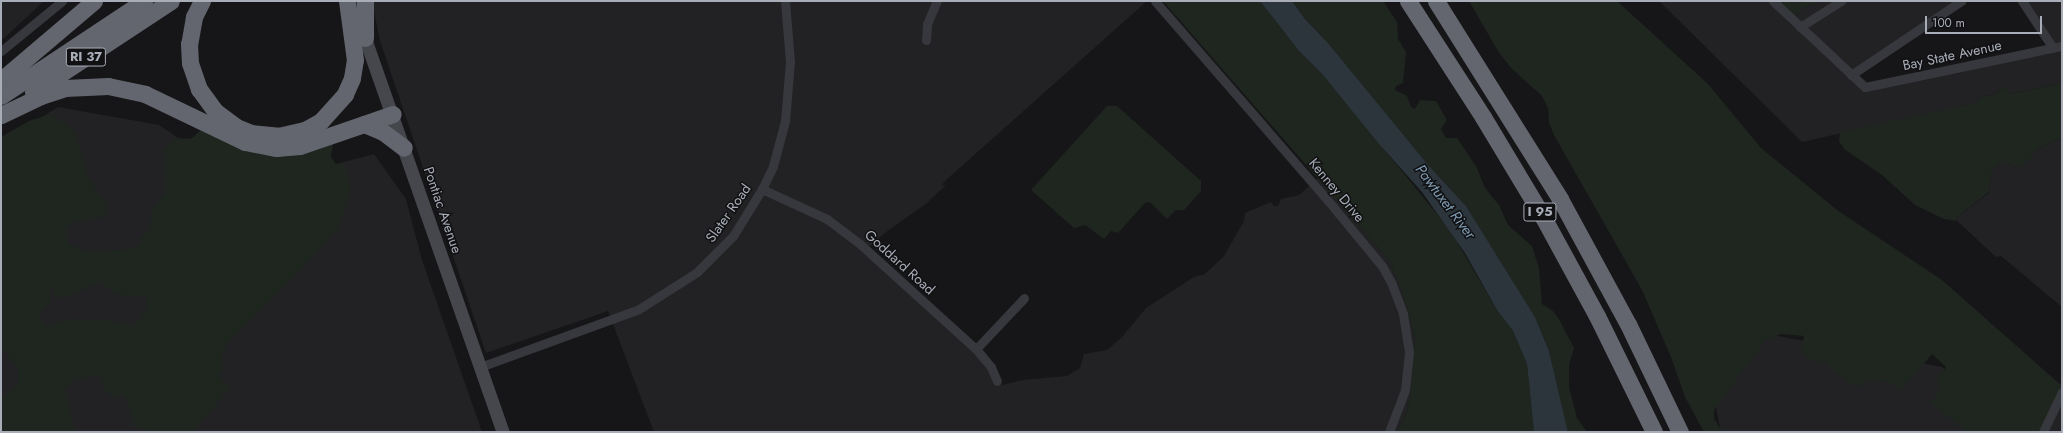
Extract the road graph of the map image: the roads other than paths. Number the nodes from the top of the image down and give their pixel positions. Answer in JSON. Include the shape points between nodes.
{"nodes":[{"id":1,"x":62,"y":1,"type":"edge"},
{"id":2,"x":94,"y":1,"type":"edge"},
{"id":3,"x":144,"y":1,"type":"edge"},
{"id":4,"x":171,"y":1,"type":"edge"},
{"id":5,"x":202,"y":1,"type":"edge"},
{"id":6,"x":348,"y":1,"type":"edge"},
{"id":7,"x":365,"y":1,"type":"edge"},
{"id":8,"x":785,"y":1,"type":"edge"},
{"id":9,"x":937,"y":1,"type":"edge"},
{"id":10,"x":1155,"y":1,"type":"edge"},
{"id":11,"x":1408,"y":1,"type":"edge"},
{"id":12,"x":1436,"y":1,"type":"edge"},
{"id":13,"x":1448,"y":1,"type":"edge"},
{"id":14,"x":1772,"y":1,"type":"edge"},
{"id":15,"x":1841,"y":1,"type":"edge"},
{"id":16,"x":1961,"y":1,"type":"edge"},
{"id":17,"x":2022,"y":1,"type":"edge"},
{"id":18,"x":1800,"y":27,"type":"junction"},
{"id":19,"x":365,"y":38,"type":"junction"},
{"id":20,"x":926,"y":40,"type":"dead end"},
{"id":21,"x":2058,"y":47,"type":"edge"},
{"id":22,"x":1,"y":51,"type":"edge"},
{"id":23,"x":1469,"y":52,"type":"junction"},
{"id":24,"x":1851,"y":76,"type":"junction"},
{"id":25,"x":1,"y":80,"type":"edge"},
{"id":26,"x":1,"y":96,"type":"edge"},
{"id":27,"x":1,"y":114,"type":"edge"},
{"id":28,"x":392,"y":114,"type":"junction"},
{"id":29,"x":364,"y":124,"type":"junction"},
{"id":30,"x":404,"y":148,"type":"junction"},
{"id":31,"x":762,"y":189,"type":"junction"},
{"id":32,"x":1024,"y":298,"type":"dead end"},
{"id":33,"x":976,"y":350,"type":"junction"},
{"id":34,"x":480,"y":367,"type":"junction"},
{"id":35,"x":997,"y":381,"type":"dead end"},
{"id":36,"x":2062,"y":392,"type":"edge"},
{"id":37,"x":502,"y":432,"type":"edge"},
{"id":38,"x":1389,"y":432,"type":"edge"},
{"id":39,"x":1654,"y":432,"type":"edge"},
{"id":40,"x":1680,"y":432,"type":"edge"},
{"id":41,"x":2043,"y":432,"type":"edge"}],
"edges":[{"from":1,"to":22,"type":"street"},
{"from":2,"to":25,"type":"highway"},
{"from":3,"to":26,"type":"highway","number":"RI 37"},
{"from":4,"to":27,"type":"highway","number":"RI 37"},
{"from":5,"to":6,"type":"highway","via":[[194,17],[189,44],[190,63],[199,89],[215,111],[236,127],[251,133],[278,136],[296,133],[317,124],[334,109],[345,94],[352,78],[354,60]]},
{"from":6,"to":19,"type":"main road","name":"Pontiac Avenue"},
{"from":7,"to":19,"type":"highway"},
{"from":8,"to":31,"type":"street","name":"Slater Road","via":[[790,41],[788,104],[779,146]]},
{"from":9,"to":20,"type":"street","via":[[927,24]]},
{"from":10,"to":38,"type":"street","name":"Kenney Drive","via":[[1334,208],[1382,266],[1391,282],[1403,314],[1409,352],[1405,390]]},
{"from":11,"to":39,"type":"highway","number":"I 95","via":[[1491,129],[1543,216],[1597,316]]},
{"from":12,"to":23,"type":"highway","number":"I 95"},
{"from":13,"to":23,"type":"highway"},
{"from":14,"to":18,"type":"street","name":"Bay State Avenue"},
{"from":15,"to":18,"type":"street"},
{"from":16,"to":24,"type":"street"},
{"from":17,"to":21,"type":"street"},
{"from":18,"to":24,"type":"street","name":"Bay State Avenue"},
{"from":19,"to":28,"type":"main road","name":"Pontiac Avenue"},
{"from":21,"to":24,"type":"street","name":"Bay State Avenue","via":[[1871,86],[1863,86]]},
{"from":23,"to":40,"type":"highway","number":"I 95","via":[[1574,223],[1628,324]]},
{"from":27,"to":29,"type":"highway","via":[[49,93],[97,85],[145,94],[232,137],[260,147],[296,146]]},
{"from":28,"to":29,"type":"highway"},
{"from":28,"to":30,"type":"main road","name":"Pontiac Avenue"},
{"from":29,"to":30,"type":"highway","via":[[383,132]]},
{"from":30,"to":34,"type":"main road","name":"Pontiac Avenue"},
{"from":31,"to":33,"type":"street","name":"Goddard Road","via":[[838,227]]},
{"from":31,"to":34,"type":"street","name":"Slater Road","via":[[720,251],[697,272],[655,301],[609,322]]},
{"from":32,"to":33,"type":"street"},
{"from":33,"to":35,"type":"street","name":"Goddard Road","via":[[991,367]]},
{"from":34,"to":37,"type":"main road","name":"Pontiac Avenue"},
{"from":36,"to":41,"type":"street"}]}
